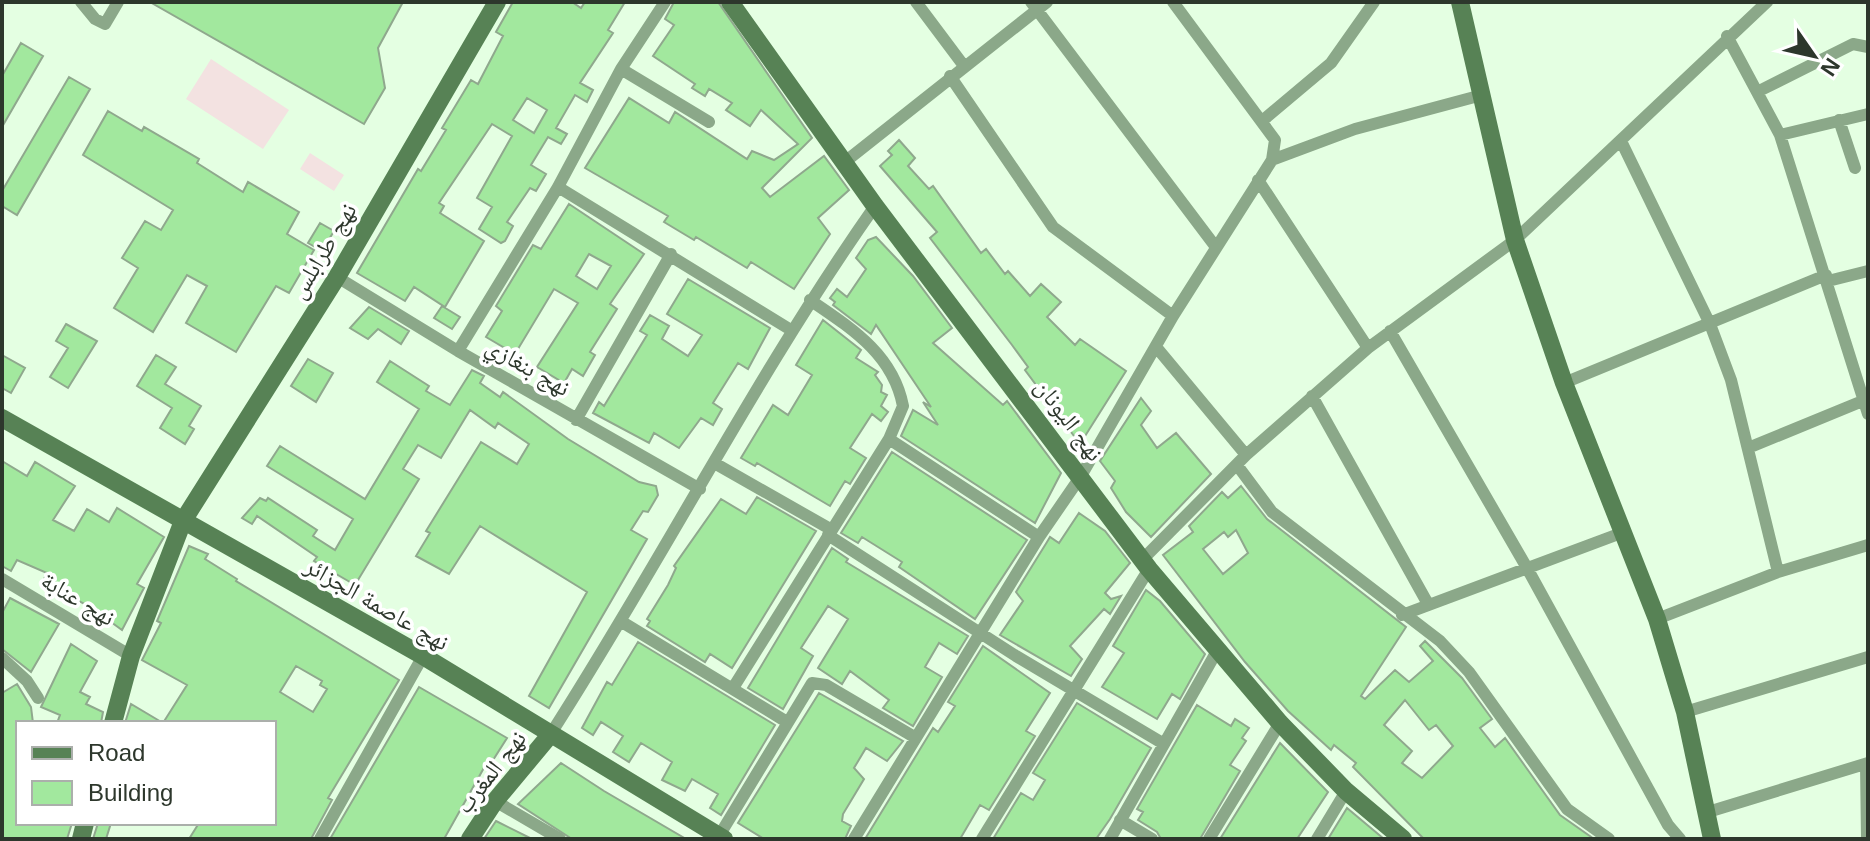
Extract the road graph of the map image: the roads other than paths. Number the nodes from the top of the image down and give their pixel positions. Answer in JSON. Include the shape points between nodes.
{"nodes":[{"id":1,"x":81,"y":2,"type":"edge"},
{"id":2,"x":118,"y":2,"type":"edge"},
{"id":3,"x":497,"y":2,"type":"edge"},
{"id":4,"x":665,"y":2,"type":"edge"},
{"id":5,"x":730,"y":2,"type":"edge"},
{"id":6,"x":916,"y":2,"type":"edge"},
{"id":7,"x":1173,"y":2,"type":"edge"},
{"id":8,"x":1460,"y":2,"type":"edge"},
{"id":9,"x":1767,"y":2,"type":"edge"},
{"id":10,"x":1372,"y":3,"type":"edge"},
{"id":11,"x":1039,"y":4,"type":"edge"},
{"id":12,"x":1727,"y":36,"type":"junction"},
{"id":13,"x":1868,"y":47,"type":"edge"},
{"id":14,"x":964,"y":66,"type":"junction"},
{"id":15,"x":621,"y":69,"type":"junction"},
{"id":16,"x":950,"y":76,"type":"junction"},
{"id":17,"x":1759,"y":91,"type":"junction"},
{"id":18,"x":1482,"y":95,"type":"junction"},
{"id":19,"x":1868,"y":114,"type":"edge"},
{"id":20,"x":1839,"y":120,"type":"junction"},
{"id":21,"x":1262,"y":121,"type":"junction"},
{"id":22,"x":709,"y":122,"type":"dead end"},
{"id":23,"x":1780,"y":135,"type":"junction"},
{"id":24,"x":1622,"y":143,"type":"junction"},
{"id":25,"x":1272,"y":160,"type":"junction"},
{"id":26,"x":846,"y":161,"type":"junction"},
{"id":27,"x":1855,"y":168,"type":"dead end"},
{"id":28,"x":1258,"y":180,"type":"junction"},
{"id":29,"x":558,"y":187,"type":"junction"},
{"id":30,"x":875,"y":206,"type":"junction"},
{"id":31,"x":1515,"y":240,"type":"junction"},
{"id":32,"x":1215,"y":246,"type":"junction"},
{"id":33,"x":671,"y":254,"type":"junction"},
{"id":34,"x":1868,"y":271,"type":"edge"},
{"id":35,"x":337,"y":277,"type":"junction"},
{"id":36,"x":1827,"y":278,"type":"junction"},
{"id":37,"x":810,"y":300,"type":"junction"},
{"id":38,"x":1173,"y":316,"type":"junction"},
{"id":39,"x":1710,"y":324,"type":"junction"},
{"id":40,"x":791,"y":330,"type":"junction"},
{"id":41,"x":1390,"y":331,"type":"junction"},
{"id":42,"x":1157,"y":348,"type":"junction"},
{"id":43,"x":1368,"y":348,"type":"junction"},
{"id":44,"x":458,"y":351,"type":"junction"},
{"id":45,"x":1564,"y":383,"type":"junction"},
{"id":46,"x":1312,"y":396,"type":"junction"},
{"id":47,"x":1865,"y":400,"type":"junction"},
{"id":48,"x":1868,"y":414,"type":"edge"},
{"id":49,"x":2,"y":418,"type":"edge"},
{"id":50,"x":576,"y":420,"type":"junction"},
{"id":51,"x":889,"y":439,"type":"junction"},
{"id":52,"x":1748,"y":448,"type":"junction"},
{"id":53,"x":1241,"y":460,"type":"junction"},
{"id":54,"x":716,"y":464,"type":"junction"},
{"id":55,"x":1081,"y":476,"type":"junction"},
{"id":56,"x":700,"y":489,"type":"junction"},
{"id":57,"x":183,"y":521,"type":"junction"},
{"id":58,"x":830,"y":532,"type":"junction"},
{"id":59,"x":1624,"y":532,"type":"junction"},
{"id":60,"x":1039,"y":537,"type":"junction"},
{"id":61,"x":1868,"y":545,"type":"edge"},
{"id":62,"x":1146,"y":564,"type":"junction"},
{"id":63,"x":1527,"y":568,"type":"junction"},
{"id":64,"x":1778,"y":572,"type":"junction"},
{"id":65,"x":2,"y":579,"type":"edge"},
{"id":66,"x":1428,"y":604,"type":"junction"},
{"id":67,"x":1402,"y":615,"type":"junction"},
{"id":68,"x":1657,"y":619,"type":"junction"},
{"id":69,"x":622,"y":622,"type":"junction"},
{"id":70,"x":980,"y":632,"type":"junction"},
{"id":71,"x":1217,"y":651,"type":"junction"},
{"id":72,"x":131,"y":656,"type":"junction"},
{"id":73,"x":423,"y":656,"type":"junction"},
{"id":74,"x":1868,"y":657,"type":"edge"},
{"id":75,"x":2,"y":658,"type":"edge"},
{"id":76,"x":733,"y":688,"type":"junction"},
{"id":77,"x":1073,"y":690,"type":"junction"},
{"id":78,"x":38,"y":698,"type":"dead end"},
{"id":79,"x":1685,"y":712,"type":"junction"},
{"id":80,"x":114,"y":721,"type":"edge"},
{"id":81,"x":787,"y":722,"type":"junction"},
{"id":82,"x":1280,"y":723,"type":"junction"},
{"id":83,"x":550,"y":735,"type":"junction"},
{"id":84,"x":916,"y":738,"type":"junction"},
{"id":85,"x":1164,"y":744,"type":"junction"},
{"id":86,"x":1867,"y":764,"type":"edge"},
{"id":87,"x":1346,"y":791,"type":"junction"},
{"id":88,"x":495,"y":801,"type":"junction"},
{"id":89,"x":1708,"y":812,"type":"junction"},
{"id":90,"x":1120,"y":820,"type":"junction"},
{"id":91,"x":722,"y":838,"type":"edge"},
{"id":92,"x":320,"y":839,"type":"edge"},
{"id":93,"x":470,"y":839,"type":"edge"},
{"id":94,"x":560,"y":839,"type":"edge"},
{"id":95,"x":854,"y":839,"type":"edge"},
{"id":96,"x":982,"y":839,"type":"edge"},
{"id":97,"x":1110,"y":839,"type":"edge"},
{"id":98,"x":1152,"y":839,"type":"edge"},
{"id":99,"x":1209,"y":839,"type":"edge"},
{"id":100,"x":1317,"y":839,"type":"edge"},
{"id":101,"x":1403,"y":839,"type":"edge"},
{"id":102,"x":1609,"y":839,"type":"edge"},
{"id":103,"x":1680,"y":839,"type":"edge"},
{"id":104,"x":1712,"y":839,"type":"edge"},
{"id":105,"x":1867,"y":839,"type":"edge"}],
"edges":[{"from":1,"to":2,"type":"street","via":[[105,24]]},
{"from":3,"to":35,"type":"street","name":"نهج طرابلس"},
{"from":4,"to":15,"type":"street"},
{"from":5,"to":26,"type":"street","name":"نهج اليونان"},
{"from":6,"to":14,"type":"street"},
{"from":7,"to":21,"type":"street"},
{"from":8,"to":18,"type":"street"},
{"from":9,"to":12,"type":"street"},
{"from":10,"to":21,"type":"street","via":[[1331,63]]},
{"from":11,"to":14,"type":"street"},
{"from":11,"to":32,"type":"street","via":[[1130,137]]},
{"from":12,"to":17,"type":"street"},
{"from":12,"to":24,"type":"street"},
{"from":13,"to":17,"type":"street","via":[[1853,44]]},
{"from":14,"to":16,"type":"street"},
{"from":15,"to":22,"type":"street"},
{"from":15,"to":29,"type":"street"},
{"from":16,"to":26,"type":"street"},
{"from":16,"to":38,"type":"street","via":[[1053,227]]},
{"from":17,"to":23,"type":"street"},
{"from":18,"to":25,"type":"street","via":[[1355,129]]},
{"from":18,"to":31,"type":"street"},
{"from":19,"to":20,"type":"street"},
{"from":20,"to":23,"type":"street"},
{"from":20,"to":27,"type":"street"},
{"from":21,"to":25,"type":"street","via":[[1275,140]]},
{"from":23,"to":36,"type":"street"},
{"from":24,"to":31,"type":"street"},
{"from":24,"to":39,"type":"street"},
{"from":25,"to":28,"type":"street"},
{"from":26,"to":30,"type":"street","name":"نهج اليونان"},
{"from":28,"to":32,"type":"street"},
{"from":28,"to":43,"type":"street"},
{"from":29,"to":33,"type":"street"},
{"from":29,"to":44,"type":"street"},
{"from":30,"to":37,"type":"street"},
{"from":30,"to":55,"type":"street","name":"نهج اليونان"},
{"from":31,"to":41,"type":"street"},
{"from":31,"to":45,"type":"street"},
{"from":32,"to":38,"type":"street"},
{"from":33,"to":40,"type":"street"},
{"from":33,"to":50,"type":"street"},
{"from":34,"to":36,"type":"street"},
{"from":35,"to":44,"type":"street","name":"نهج بنغازي"},
{"from":35,"to":57,"type":"street","name":"نهج طرابلس"},
{"from":36,"to":39,"type":"street"},
{"from":36,"to":47,"type":"street"},
{"from":37,"to":40,"type":"street"},
{"from":37,"to":51,"type":"street","via":[[877,351],[903,406]]},
{"from":38,"to":42,"type":"street"},
{"from":39,"to":45,"type":"street"},
{"from":39,"to":52,"type":"street"},
{"from":40,"to":54,"type":"street"},
{"from":41,"to":43,"type":"street"},
{"from":41,"to":63,"type":"street"},
{"from":42,"to":53,"type":"street"},
{"from":42,"to":55,"type":"street"},
{"from":43,"to":46,"type":"street"},
{"from":44,"to":50,"type":"street","name":"نهج بنغازي"},
{"from":45,"to":59,"type":"street"},
{"from":46,"to":53,"type":"street"},
{"from":46,"to":66,"type":"street"},
{"from":47,"to":48,"type":"street"},
{"from":47,"to":52,"type":"street"},
{"from":49,"to":57,"type":"street","name":"نهج عاصمة الجزائر"},
{"from":50,"to":56,"type":"street","name":"نهج بنغازي"},
{"from":51,"to":58,"type":"street"},
{"from":51,"to":60,"type":"street"},
{"from":52,"to":64,"type":"street"},
{"from":53,"to":62,"type":"street"},
{"from":53,"to":67,"type":"street","via":[[1272,512]]},
{"from":54,"to":56,"type":"street"},
{"from":54,"to":58,"type":"street"},
{"from":55,"to":60,"type":"street"},
{"from":55,"to":62,"type":"street","name":"نهج اليونان"},
{"from":56,"to":69,"type":"street"},
{"from":57,"to":72,"type":"street","name":"نهج طرابلس"},
{"from":57,"to":73,"type":"street","name":"نهج عاصمة الجزائر"},
{"from":58,"to":70,"type":"street"},
{"from":58,"to":76,"type":"street"},
{"from":59,"to":63,"type":"street"},
{"from":59,"to":68,"type":"street"},
{"from":60,"to":70,"type":"street"},
{"from":61,"to":64,"type":"street"},
{"from":62,"to":71,"type":"street","name":"نهج اليونان"},
{"from":62,"to":77,"type":"street"},
{"from":63,"to":66,"type":"street"},
{"from":63,"to":103,"type":"street"},
{"from":64,"to":68,"type":"street"},
{"from":65,"to":72,"type":"street","name":"نهج عنابة"},
{"from":66,"to":67,"type":"street"},
{"from":67,"to":102,"type":"street","via":[[1452,653],[1567,809]]},
{"from":68,"to":79,"type":"street"},
{"from":69,"to":76,"type":"street"},
{"from":69,"to":83,"type":"street"},
{"from":70,"to":77,"type":"street"},
{"from":70,"to":84,"type":"street"},
{"from":71,"to":82,"type":"street","name":"نهج اليونان"},
{"from":71,"to":85,"type":"street"},
{"from":72,"to":80,"type":"street","name":"نهج طرابلس"},
{"from":73,"to":83,"type":"street","name":"نهج عاصمة الجزائر"},
{"from":73,"to":92,"type":"street"},
{"from":74,"to":79,"type":"street"},
{"from":75,"to":78,"type":"street"},
{"from":76,"to":81,"type":"street"},
{"from":77,"to":85,"type":"street"},
{"from":77,"to":96,"type":"street"},
{"from":79,"to":89,"type":"street"},
{"from":81,"to":84,"type":"street","via":[[808,686],[818,683]]},
{"from":81,"to":91,"type":"street"},
{"from":82,"to":87,"type":"street","name":"نهج اليونان"},
{"from":82,"to":99,"type":"street"},
{"from":83,"to":88,"type":"street","name":"نهج المغرب"},
{"from":83,"to":91,"type":"street","name":"نهج عاصمة الجزائر"},
{"from":84,"to":95,"type":"street"},
{"from":85,"to":90,"type":"street"},
{"from":86,"to":89,"type":"street"},
{"from":86,"to":105,"type":"street"},
{"from":87,"to":100,"type":"street"},
{"from":87,"to":101,"type":"street","name":"نهج اليونان"},
{"from":88,"to":93,"type":"street","name":"نهج المغرب"},
{"from":88,"to":94,"type":"street"},
{"from":89,"to":104,"type":"street"},
{"from":90,"to":97,"type":"street"},
{"from":90,"to":98,"type":"street"}]}
